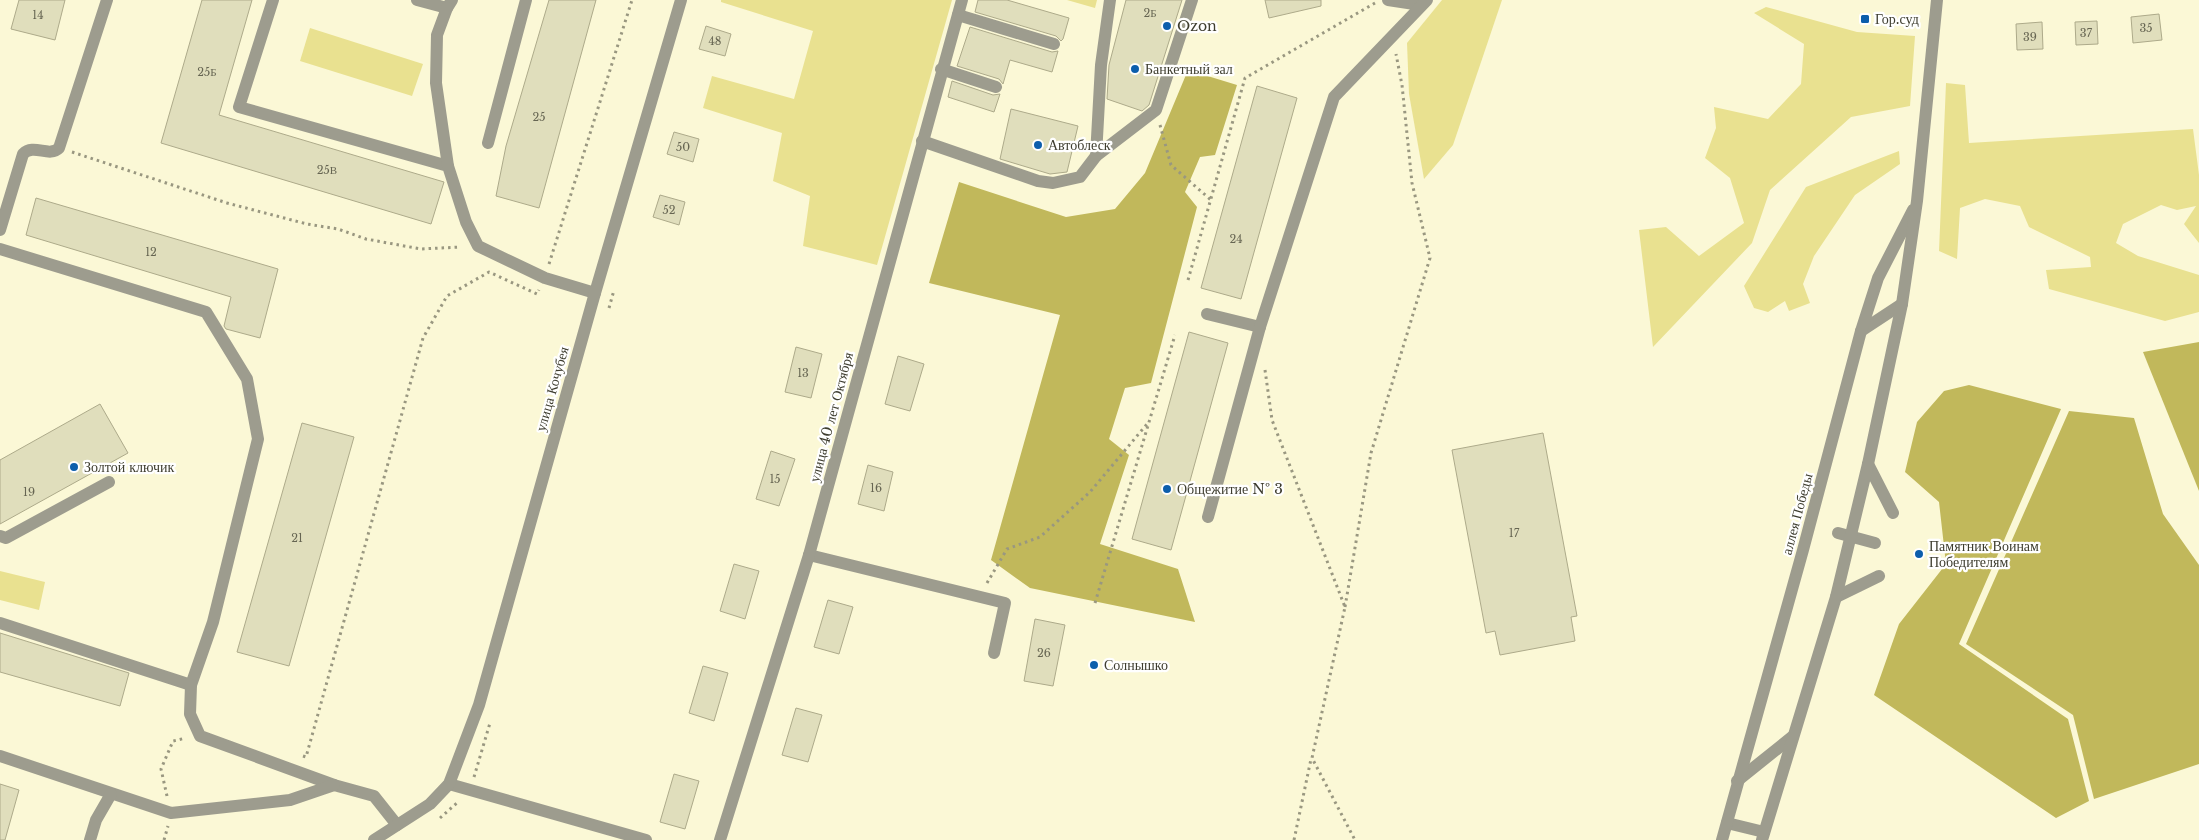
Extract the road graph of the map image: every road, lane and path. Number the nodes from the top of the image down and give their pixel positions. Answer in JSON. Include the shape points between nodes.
{"nodes":[{"id":1,"x":107,"y":0,"type":"edge"},
{"id":2,"x":273,"y":0,"type":"edge"},
{"id":3,"x":417,"y":0,"type":"edge"},
{"id":4,"x":526,"y":0,"type":"edge"},
{"id":5,"x":632,"y":0,"type":"edge"},
{"id":6,"x":681,"y":0,"type":"edge"},
{"id":7,"x":962,"y":0,"type":"edge"},
{"id":8,"x":1110,"y":0,"type":"edge"},
{"id":9,"x":1192,"y":0,"type":"edge"},
{"id":10,"x":1381,"y":0,"type":"edge"},
{"id":11,"x":1388,"y":0,"type":"edge"},
{"id":12,"x":1937,"y":0,"type":"edge"},
{"id":13,"x":1424,"y":3,"type":"edge"},
{"id":14,"x":449,"y":4,"type":"edge"},
{"id":15,"x":958,"y":15,"type":"junction"},
{"id":16,"x":1390,"y":37,"type":"junction"},
{"id":17,"x":1054,"y":44,"type":"dead end"},
{"id":18,"x":941,"y":70,"type":"junction"},
{"id":19,"x":996,"y":87,"type":"dead end"},
{"id":20,"x":1156,"y":110,"type":"junction"},
{"id":21,"x":922,"y":141,"type":"junction"},
{"id":22,"x":488,"y":143,"type":"dead end"},
{"id":23,"x":59,"y":148,"type":"junction"},
{"id":24,"x":1096,"y":156,"type":"junction"},
{"id":25,"x":448,"y":166,"type":"junction"},
{"id":26,"x":1210,"y":200,"type":"junction"},
{"id":27,"x":1918,"y":201,"type":"junction"},
{"id":28,"x":0,"y":230,"type":"edge"},
{"id":29,"x":478,"y":246,"type":"junction"},
{"id":30,"x":0,"y":249,"type":"edge"},
{"id":31,"x":545,"y":278,"type":"junction"},
{"id":32,"x":1188,"y":280,"type":"dead end"},
{"id":33,"x":594,"y":293,"type":"junction"},
{"id":34,"x":1902,"y":304,"type":"junction"},
{"id":35,"x":1206,"y":314,"type":"dead end"},
{"id":36,"x":1260,"y":327,"type":"junction"},
{"id":37,"x":1861,"y":331,"type":"junction"},
{"id":38,"x":1175,"y":335,"type":"dead end"},
{"id":39,"x":1264,"y":364,"type":"dead end"},
{"id":40,"x":1149,"y":421,"type":"junction"},
{"id":41,"x":1868,"y":464,"type":"junction"},
{"id":42,"x":108,"y":482,"type":"dead end"},
{"id":43,"x":1893,"y":513,"type":"dead end"},
{"id":44,"x":1208,"y":517,"type":"dead end"},
{"id":45,"x":1844,"y":535,"type":"junction"},
{"id":46,"x":0,"y":536,"type":"edge"},
{"id":47,"x":1875,"y":543,"type":"dead end"},
{"id":48,"x":809,"y":554,"type":"junction"},
{"id":49,"x":1880,"y":576,"type":"dead end"},
{"id":50,"x":986,"y":584,"type":"dead end"},
{"id":51,"x":1836,"y":597,"type":"junction"},
{"id":52,"x":1095,"y":602,"type":"dead end"},
{"id":53,"x":1345,"y":607,"type":"junction"},
{"id":54,"x":0,"y":623,"type":"edge"},
{"id":55,"x":994,"y":653,"type":"dead end"},
{"id":56,"x":191,"y":685,"type":"junction"},
{"id":57,"x":200,"y":736,"type":"junction"},
{"id":58,"x":1792,"y":737,"type":"junction"},
{"id":59,"x":298,"y":755,"type":"dead end"},
{"id":60,"x":0,"y":756,"type":"edge"},
{"id":61,"x":1312,"y":758,"type":"junction"},
{"id":62,"x":1736,"y":781,"type":"junction"},
{"id":63,"x":449,"y":784,"type":"junction"},
{"id":64,"x":334,"y":785,"type":"junction"},
{"id":65,"x":111,"y":794,"type":"junction"},
{"id":66,"x":171,"y":813,"type":"junction"},
{"id":67,"x":1727,"y":823,"type":"junction"},
{"id":68,"x":397,"y":826,"type":"junction"},
{"id":69,"x":1763,"y":836,"type":"edge"},
{"id":70,"x":90,"y":840,"type":"edge"},
{"id":71,"x":164,"y":840,"type":"edge"},
{"id":72,"x":374,"y":840,"type":"edge"},
{"id":73,"x":646,"y":840,"type":"edge"},
{"id":74,"x":720,"y":840,"type":"edge"},
{"id":75,"x":1294,"y":840,"type":"edge"},
{"id":76,"x":1355,"y":840,"type":"edge"},
{"id":77,"x":1722,"y":840,"type":"edge"}],
"edges":[{"from":1,"to":23,"type":"street"},
{"from":2,"to":25,"type":"street","via":[[239,107]]},
{"from":3,"to":14,"type":"street"},
{"from":4,"to":22,"type":"street"},
{"from":5,"to":31,"type":"path"},
{"from":6,"to":33,"type":"street","name":"улица Кочубея"},
{"from":7,"to":15,"type":"street","name":"улица 40 лет Октября"},
{"from":8,"to":24,"type":"street","via":[[1101,65]]},
{"from":9,"to":20,"type":"street"},
{"from":10,"to":26,"type":"path","via":[[1245,78]]},
{"from":11,"to":13,"type":"street"},
{"from":12,"to":27,"type":"street"},
{"from":13,"to":16,"type":"street"},
{"from":14,"to":25,"type":"street","via":[[437,35],[436,83]]},
{"from":15,"to":17,"type":"street"},
{"from":15,"to":18,"type":"street","name":"улица 40 лет Октября"},
{"from":16,"to":36,"type":"street","via":[[1334,97]]},
{"from":16,"to":53,"type":"path","via":[[1399,62],[1412,183],[1430,258],[1371,453]]},
{"from":18,"to":19,"type":"street"},
{"from":18,"to":21,"type":"street","name":"улица 40 лет Октября"},
{"from":20,"to":24,"type":"street"},
{"from":20,"to":26,"type":"path","via":[[1171,165]]},
{"from":21,"to":24,"type":"street","via":[[1038,181],[1053,183],[1080,177]]},
{"from":21,"to":48,"type":"street","name":"улица 40 лет Октября"},
{"from":23,"to":28,"type":"street","via":[[52,152],[33,148],[23,154]]},
{"from":23,"to":29,"type":"path","via":[[227,203],[338,229],[366,239],[421,249]]},
{"from":25,"to":29,"type":"street","via":[[466,222]]},
{"from":26,"to":32,"type":"path"},
{"from":27,"to":34,"type":"street"},
{"from":27,"to":37,"type":"street","name":"аллея Победы","via":[[1878,278]]},
{"from":29,"to":31,"type":"street"},
{"from":30,"to":56,"type":"street","via":[[206,312],[246,379],[258,439],[213,622]]},
{"from":31,"to":33,"type":"street"},
{"from":31,"to":59,"type":"path","via":[[537,294],[489,272],[447,296],[423,338],[306,757]]},
{"from":33,"to":63,"type":"street","name":"улица Кочубея","via":[[479,705]]},
{"from":34,"to":37,"type":"street"},
{"from":34,"to":41,"type":"street"},
{"from":35,"to":36,"type":"street"},
{"from":36,"to":44,"type":"street"},
{"from":37,"to":62,"type":"street","name":"аллея Победы","via":[[1803,550]]},
{"from":38,"to":40,"type":"path"},
{"from":39,"to":53,"type":"path","via":[[1272,420]]},
{"from":40,"to":50,"type":"path","via":[[1090,492],[1040,537],[1006,549]]},
{"from":40,"to":52,"type":"path"},
{"from":41,"to":43,"type":"street"},
{"from":41,"to":45,"type":"street"},
{"from":42,"to":46,"type":"street","via":[[6,538]]},
{"from":45,"to":47,"type":"street"},
{"from":45,"to":51,"type":"street"},
{"from":48,"to":55,"type":"street","via":[[1005,603]]},
{"from":48,"to":74,"type":"street","name":"улица 40 лет Октября"},
{"from":49,"to":51,"type":"street"},
{"from":51,"to":58,"type":"street"},
{"from":53,"to":61,"type":"path"},
{"from":54,"to":56,"type":"street"},
{"from":56,"to":57,"type":"street","via":[[190,714]]},
{"from":57,"to":64,"type":"street"},
{"from":57,"to":66,"type":"path","via":[[173,741],[161,769]]},
{"from":58,"to":62,"type":"street"},
{"from":58,"to":69,"type":"street"},
{"from":60,"to":65,"type":"street"},
{"from":61,"to":75,"type":"path"},
{"from":61,"to":76,"type":"path"},
{"from":62,"to":67,"type":"street","name":"аллея Победы"},
{"from":63,"to":68,"type":"street","via":[[430,804]]},
{"from":63,"to":73,"type":"street"},
{"from":64,"to":66,"type":"street","via":[[290,800]]},
{"from":64,"to":68,"type":"street","via":[[374,796]]},
{"from":65,"to":66,"type":"street"},
{"from":65,"to":70,"type":"street","via":[[96,820]]},
{"from":66,"to":71,"type":"path"},
{"from":67,"to":69,"type":"street"},
{"from":67,"to":77,"type":"street","name":"аллея Победы"},
{"from":68,"to":72,"type":"street"}]}
